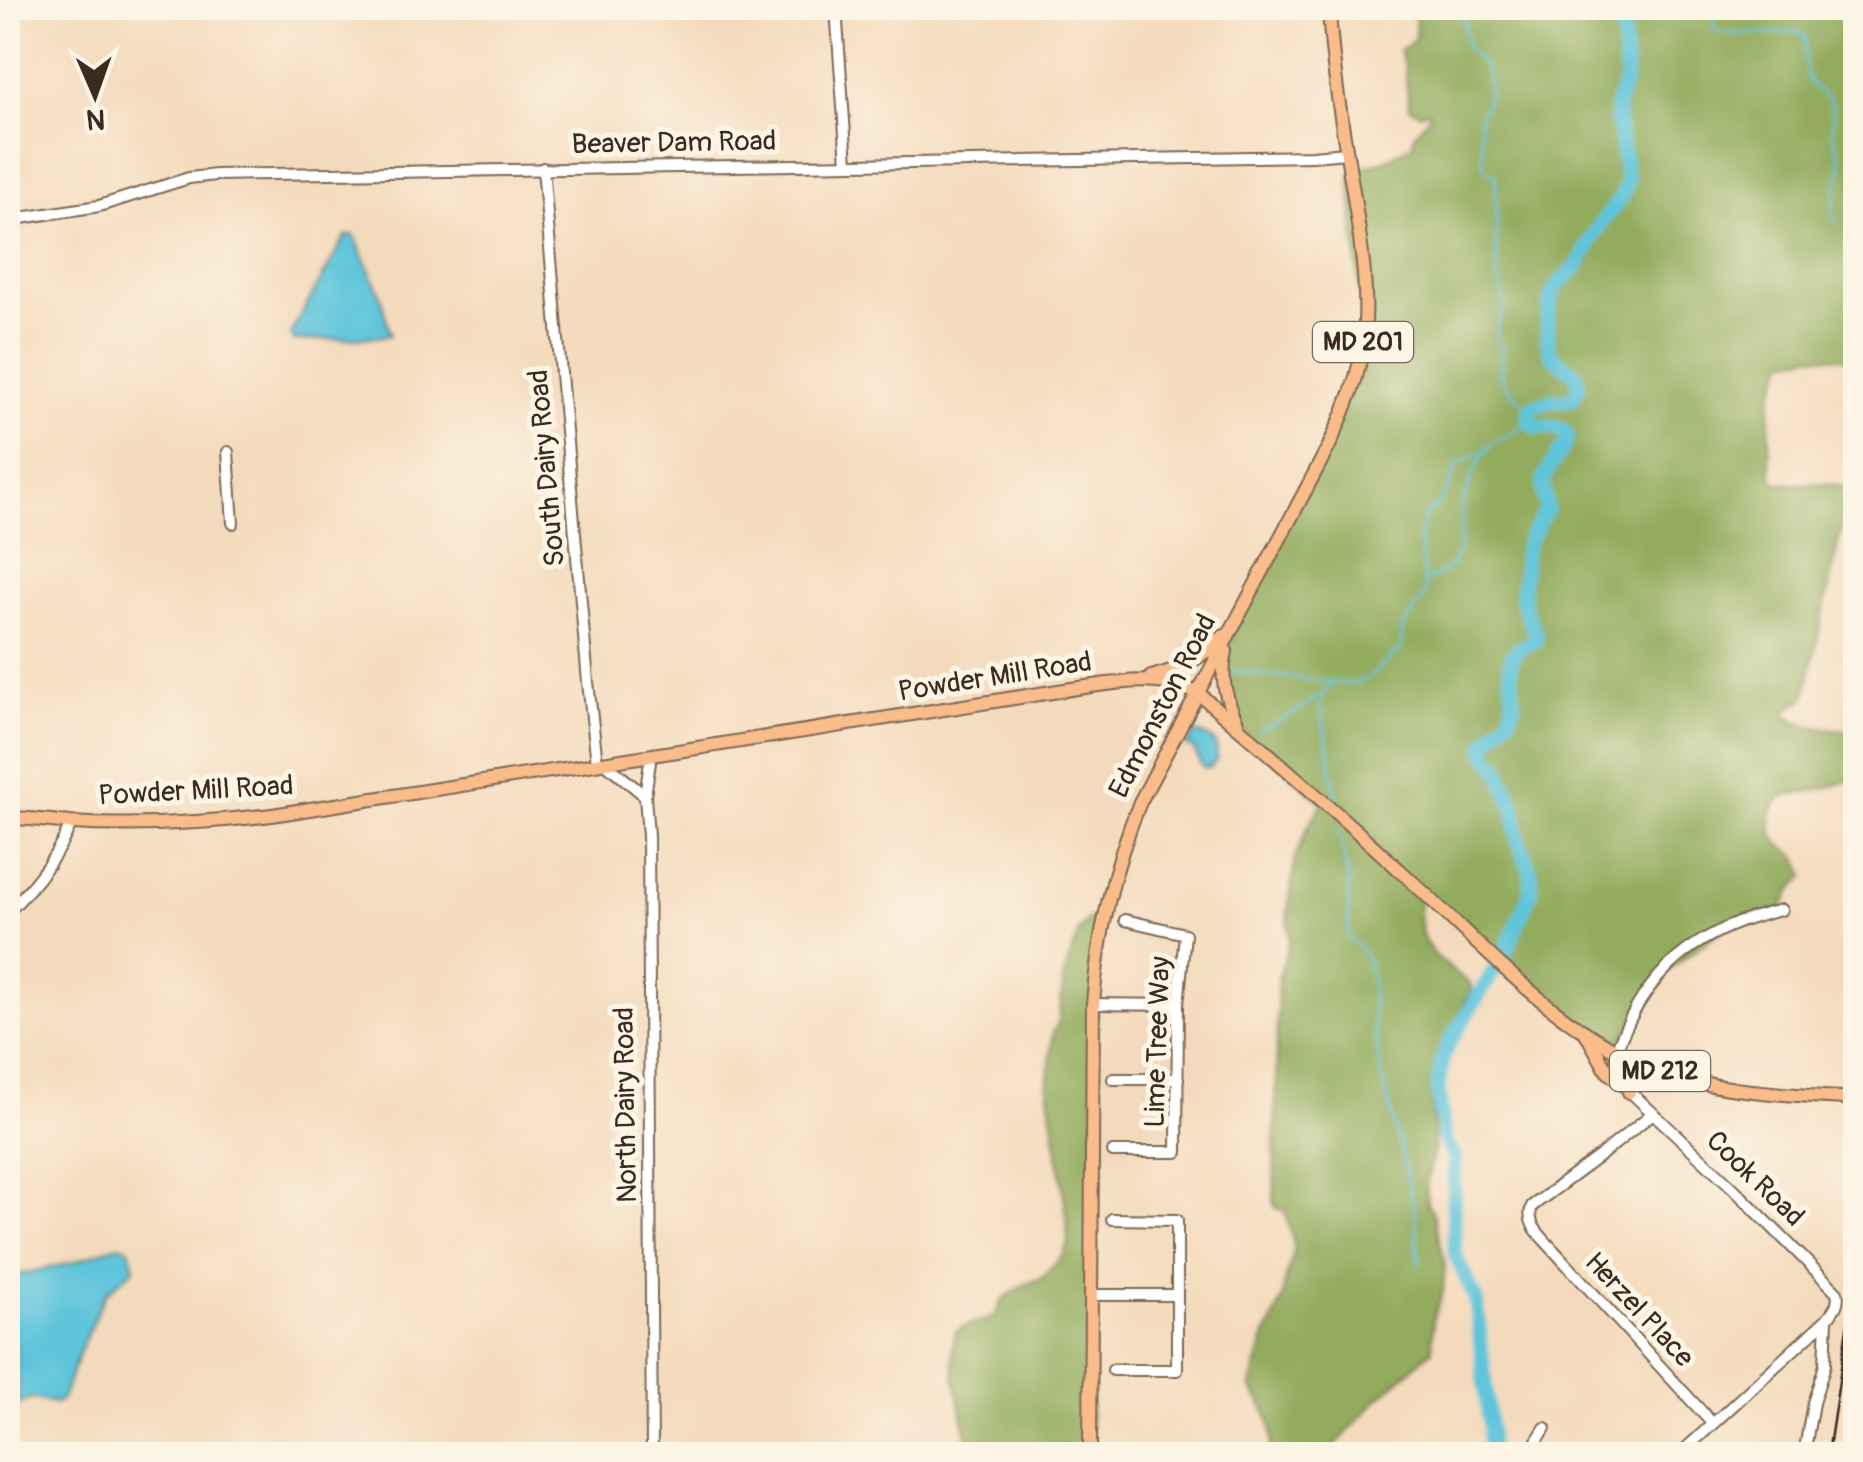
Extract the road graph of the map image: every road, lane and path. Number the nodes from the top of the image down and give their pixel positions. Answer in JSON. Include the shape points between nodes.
{"nodes":[{"id":1,"x":836,"y":8,"type":"edge"},
{"id":2,"x":1329,"y":8,"type":"edge"},
{"id":3,"x":1347,"y":152,"type":"junction"},
{"id":4,"x":847,"y":163,"type":"junction"},
{"id":5,"x":544,"y":168,"type":"junction"},
{"id":6,"x":8,"y":220,"type":"edge"},
{"id":7,"x":228,"y":452,"type":"dead end"},
{"id":8,"x":232,"y":522,"type":"dead end"},
{"id":9,"x":1230,"y":631,"type":"junction"},
{"id":10,"x":1135,"y":680,"type":"junction"},
{"id":11,"x":1198,"y":693,"type":"junction"},
{"id":12,"x":1240,"y":729,"type":"junction"},
{"id":13,"x":651,"y":755,"type":"junction"},
{"id":14,"x":601,"y":763,"type":"junction"},
{"id":15,"x":645,"y":796,"type":"junction"},
{"id":16,"x":8,"y":818,"type":"edge"},
{"id":17,"x":71,"y":823,"type":"junction"},
{"id":18,"x":1781,"y":910,"type":"dead end"},
{"id":19,"x":8,"y":912,"type":"edge"},
{"id":20,"x":1124,"y":920,"type":"dead end"},
{"id":21,"x":1093,"y":1004,"type":"junction"},
{"id":22,"x":1178,"y":1004,"type":"junction"},
{"id":23,"x":1586,"y":1033,"type":"junction"},
{"id":24,"x":1616,"y":1050,"type":"junction"},
{"id":25,"x":1646,"y":1066,"type":"junction"},
{"id":26,"x":1113,"y":1079,"type":"dead end"},
{"id":27,"x":1178,"y":1079,"type":"junction"},
{"id":28,"x":1626,"y":1088,"type":"junction"},
{"id":29,"x":1856,"y":1099,"type":"edge"},
{"id":30,"x":1653,"y":1113,"type":"junction"},
{"id":31,"x":1113,"y":1152,"type":"dead end"},
{"id":32,"x":1112,"y":1219,"type":"dead end"},
{"id":33,"x":1092,"y":1295,"type":"junction"},
{"id":34,"x":1177,"y":1295,"type":"junction"},
{"id":35,"x":1828,"y":1319,"type":"junction"},
{"id":36,"x":1113,"y":1370,"type":"dead end"},
{"id":37,"x":1712,"y":1422,"type":"junction"},
{"id":38,"x":1546,"y":1428,"type":"dead end"},
{"id":39,"x":652,"y":1454,"type":"edge"},
{"id":40,"x":1090,"y":1454,"type":"edge"},
{"id":41,"x":1538,"y":1454,"type":"edge"},
{"id":42,"x":1680,"y":1454,"type":"edge"},
{"id":43,"x":1804,"y":1454,"type":"edge"}],
"edges":[{"from":1,"to":4,"type":"street"},
{"from":2,"to":3,"type":"main road","name":"Edmonston Road","number":"MD 201"},
{"from":3,"to":4,"type":"street","name":"Beaver Dam Road"},
{"from":3,"to":9,"type":"main road","name":"Edmonston Road","number":"MD 201","via":[[1364,274],[1358,369],[1329,446]]},
{"from":4,"to":5,"type":"street","name":"Beaver Dam Road"},
{"from":5,"to":6,"type":"street","name":"Beaver Dam Road","via":[[216,175],[99,206]]},
{"from":5,"to":14,"type":"street","name":"South Dairy Road","via":[[588,682]]},
{"from":7,"to":8,"type":"street"},
{"from":9,"to":10,"type":"main road","via":[[1181,668]]},
{"from":9,"to":11,"type":"main road","name":"Edmonston Road","number":"MD 201"},
{"from":9,"to":12,"type":"main road","via":[[1222,680]]},
{"from":10,"to":11,"type":"main road","name":"Powder Mill Road"},
{"from":10,"to":13,"type":"main road","name":"Powder Mill Road"},
{"from":11,"to":12,"type":"main road","name":"Powder Mill Road","number":"MD 212"},
{"from":11,"to":21,"type":"main road","name":"Edmonston Road","via":[[1119,856],[1100,935]]},
{"from":12,"to":23,"type":"main road","name":"Powder Mill Road","number":"MD 212","via":[[1510,974]]},
{"from":13,"to":14,"type":"main road","name":"Powder Mill Road"},
{"from":13,"to":15,"type":"street","name":"North Dairy Road"},
{"from":14,"to":15,"type":"street"},
{"from":14,"to":17,"type":"main road","name":"Powder Mill Road","via":[[272,815]]},
{"from":15,"to":39,"type":"street","name":"North Dairy Road"},
{"from":16,"to":17,"type":"main road","name":"Powder Mill Road"},
{"from":17,"to":19,"type":"street","via":[[56,854]]},
{"from":18,"to":24,"type":"street","via":[[1727,926],[1687,950],[1638,1002]]},
{"from":20,"to":22,"type":"street","name":"Lime Tree Way","via":[[1185,934]]},
{"from":21,"to":22,"type":"street"},
{"from":21,"to":33,"type":"main road","name":"Edmonston Road"},
{"from":22,"to":27,"type":"street","name":"Lime Tree Way"},
{"from":23,"to":24,"type":"main road","name":"Powder Mill Road","number":"MD 212"},
{"from":23,"to":28,"type":"main road","via":[[1607,1071]]},
{"from":24,"to":25,"type":"main road","name":"Powder Mill Road","number":"MD 212"},
{"from":24,"to":28,"type":"street","via":[[1616,1074]]},
{"from":25,"to":28,"type":"main road"},
{"from":25,"to":29,"type":"main road","name":"Powder Mill Road","number":"MD 212","via":[[1730,1090]]},
{"from":26,"to":27,"type":"street"},
{"from":27,"to":31,"type":"street","name":"Lime Tree Way","via":[[1178,1152]]},
{"from":28,"to":30,"type":"street","name":"Cook Road"},
{"from":30,"to":35,"type":"street","name":"Cook Road","via":[[1838,1292]]},
{"from":30,"to":37,"type":"street","name":"Herzel Place","via":[[1532,1206],[1530,1217]]},
{"from":32,"to":34,"type":"street","via":[[1178,1220]]},
{"from":33,"to":34,"type":"street"},
{"from":33,"to":40,"type":"main road","name":"Edmonston Road"},
{"from":34,"to":36,"type":"street","via":[[1177,1370]]},
{"from":35,"to":37,"type":"street"},
{"from":35,"to":43,"type":"street","via":[[1825,1365]]},
{"from":37,"to":42,"type":"street"},
{"from":38,"to":41,"type":"street","via":[[1535,1444]]}]}
